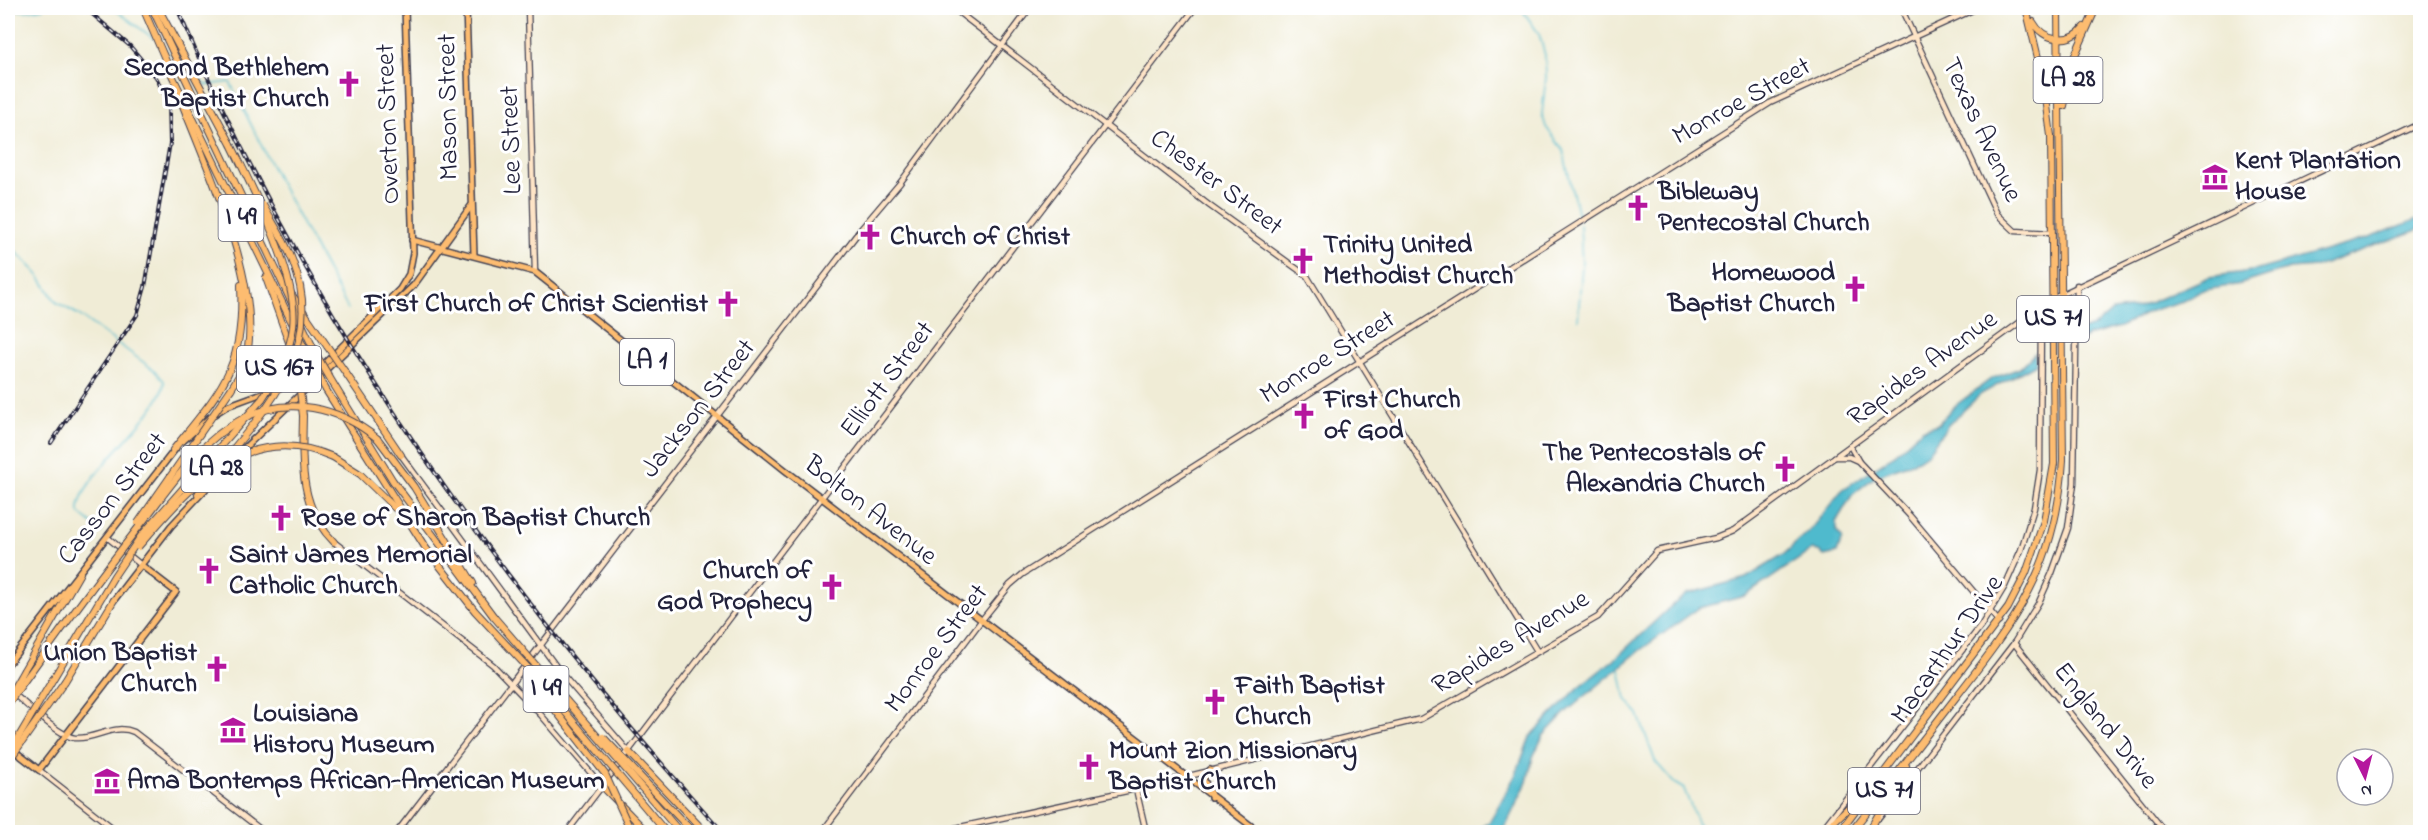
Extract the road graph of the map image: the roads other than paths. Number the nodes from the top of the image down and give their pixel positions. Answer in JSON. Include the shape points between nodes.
{"nodes":[{"id":1,"x":152,"y":8,"type":"edge"},
{"id":2,"x":158,"y":8,"type":"edge"},
{"id":3,"x":405,"y":8,"type":"edge"},
{"id":4,"x":466,"y":8,"type":"edge"},
{"id":5,"x":528,"y":8,"type":"edge"},
{"id":6,"x":953,"y":8,"type":"edge"},
{"id":7,"x":1030,"y":8,"type":"edge"},
{"id":8,"x":1195,"y":8,"type":"edge"},
{"id":9,"x":1901,"y":8,"type":"edge"},
{"id":10,"x":1977,"y":8,"type":"edge"},
{"id":11,"x":2058,"y":8,"type":"edge"},
{"id":12,"x":2096,"y":8,"type":"edge"},
{"id":13,"x":144,"y":11,"type":"edge"},
{"id":14,"x":2027,"y":11,"type":"edge"},
{"id":15,"x":2091,"y":18,"type":"junction"},
{"id":16,"x":1915,"y":36,"type":"junction"},
{"id":17,"x":2059,"y":38,"type":"junction"},
{"id":18,"x":1002,"y":45,"type":"junction"},
{"id":19,"x":172,"y":75,"type":"junction"},
{"id":20,"x":2421,"y":124,"type":"edge"},
{"id":21,"x":1107,"y":125,"type":"junction"},
{"id":22,"x":2061,"y":145,"type":"junction"},
{"id":23,"x":244,"y":171,"type":"junction"},
{"id":24,"x":471,"y":206,"type":"junction"},
{"id":25,"x":2052,"y":233,"type":"junction"},
{"id":26,"x":2063,"y":234,"type":"junction"},
{"id":27,"x":412,"y":240,"type":"junction"},
{"id":28,"x":443,"y":246,"type":"junction"},
{"id":29,"x":267,"y":252,"type":"junction"},
{"id":30,"x":474,"y":255,"type":"junction"},
{"id":31,"x":263,"y":266,"type":"junction"},
{"id":32,"x":241,"y":269,"type":"junction"},
{"id":33,"x":535,"y":272,"type":"junction"},
{"id":34,"x":2077,"y":285,"type":"junction"},
{"id":35,"x":2063,"y":293,"type":"junction"},
{"id":36,"x":2052,"y":299,"type":"junction"},
{"id":37,"x":2041,"y":306,"type":"junction"},
{"id":38,"x":1359,"y":361,"type":"junction"},
{"id":39,"x":718,"y":418,"type":"junction"},
{"id":40,"x":1859,"y":439,"type":"junction"},
{"id":41,"x":1850,"y":446,"type":"junction"},
{"id":42,"x":173,"y":450,"type":"junction"},
{"id":43,"x":400,"y":455,"type":"joint"},
{"id":44,"x":373,"y":458,"type":"junction"},
{"id":45,"x":1835,"y":458,"type":"junction"},
{"id":46,"x":1860,"y":463,"type":"junction"},
{"id":47,"x":198,"y":494,"type":"junction"},
{"id":48,"x":822,"y":499,"type":"junction"},
{"id":49,"x":107,"y":537,"type":"junction"},
{"id":50,"x":334,"y":542,"type":"joint"},
{"id":51,"x":425,"y":547,"type":"junction"},
{"id":52,"x":129,"y":556,"type":"junction"},
{"id":53,"x":114,"y":558,"type":"junction"},
{"id":54,"x":141,"y":565,"type":"junction"},
{"id":55,"x":80,"y":573,"type":"junction"},
{"id":56,"x":114,"y":600,"type":"joint"},
{"id":57,"x":1990,"y":612,"type":"junction"},
{"id":58,"x":494,"y":617,"type":"junction"},
{"id":59,"x":981,"y":621,"type":"junction"},
{"id":60,"x":1999,"y":622,"type":"junction"},
{"id":61,"x":2006,"y":632,"type":"junction"},
{"id":62,"x":2014,"y":644,"type":"junction"},
{"id":63,"x":541,"y":646,"type":"junction"},
{"id":64,"x":1537,"y":651,"type":"junction"},
{"id":65,"x":8,"y":664,"type":"edge"},
{"id":66,"x":530,"y":670,"type":"junction"},
{"id":67,"x":513,"y":683,"type":"junction"},
{"id":68,"x":8,"y":689,"type":"edge"},
{"id":69,"x":8,"y":698,"type":"edge"},
{"id":70,"x":8,"y":704,"type":"edge"},
{"id":71,"x":577,"y":712,"type":"junction"},
{"id":72,"x":66,"y":735,"type":"junction"},
{"id":73,"x":8,"y":746,"type":"edge"},
{"id":74,"x":1916,"y":749,"type":"junction"},
{"id":75,"x":629,"y":752,"type":"junction"},
{"id":76,"x":8,"y":755,"type":"edge"},
{"id":77,"x":8,"y":762,"type":"edge"},
{"id":78,"x":39,"y":770,"type":"junction"},
{"id":79,"x":1210,"y":770,"type":"junction"},
{"id":80,"x":1888,"y":770,"type":"junction"},
{"id":81,"x":1186,"y":776,"type":"junction"},
{"id":82,"x":602,"y":786,"type":"junction"},
{"id":83,"x":1136,"y":789,"type":"junction"},
{"id":84,"x":1211,"y":797,"type":"junction"},
{"id":85,"x":118,"y":832,"type":"edge"},
{"id":86,"x":264,"y":832,"type":"edge"},
{"id":87,"x":397,"y":832,"type":"edge"},
{"id":88,"x":567,"y":832,"type":"edge"},
{"id":89,"x":632,"y":832,"type":"edge"},
{"id":90,"x":647,"y":832,"type":"edge"},
{"id":91,"x":666,"y":832,"type":"edge"},
{"id":92,"x":680,"y":832,"type":"edge"},
{"id":93,"x":693,"y":832,"type":"edge"},
{"id":94,"x":705,"y":832,"type":"edge"},
{"id":95,"x":822,"y":832,"type":"edge"},
{"id":96,"x":937,"y":832,"type":"edge"},
{"id":97,"x":1146,"y":832,"type":"edge"},
{"id":98,"x":1259,"y":832,"type":"edge"},
{"id":99,"x":1821,"y":832,"type":"edge"},
{"id":100,"x":1839,"y":832,"type":"edge"},
{"id":101,"x":1851,"y":832,"type":"edge"},
{"id":102,"x":1869,"y":832,"type":"edge"},
{"id":103,"x":2165,"y":832,"type":"edge"}],
"edges":[{"from":1,"to":29,"type":"highway","number":"I 49"},
{"from":2,"to":23,"type":"highway","number":"US 167","bridge":true},
{"from":3,"to":27,"type":"main road","name":"Overton Street"},
{"from":4,"to":24,"type":"main road","name":"Mason Street"},
{"from":5,"to":33,"type":"main road","name":"Lee Street"},
{"from":6,"to":18,"type":"main road","name":"Chester Street"},
{"from":7,"to":18,"type":"main road","name":"Jackson Street"},
{"from":8,"to":21,"type":"main road","name":"Elliott Street"},
{"from":9,"to":16,"type":"main road","name":"Texas Avenue"},
{"from":10,"to":16,"type":"main road","name":"Monroe Street"},
{"from":11,"to":17,"type":"highway","name":"Macarthur Drive","number":"US 71"},
{"from":12,"to":15,"type":"highway","number":"LA 28"},
{"from":13,"to":19,"type":"highway","number":"I 49"},
{"from":14,"to":17,"type":"highway","via":[[2040,32]]},
{"from":14,"to":25,"type":"highway","name":"Macarthur Drive","number":"US 71","via":[[2049,110]]},
{"from":15,"to":17,"type":"highway","via":[[2075,35]]},
{"from":15,"to":22,"type":"highway","number":"LA 28","via":[[2068,81]]},
{"from":16,"to":25,"type":"main road","name":"Texas Avenue","via":[[1999,218],[2019,232]]},
{"from":16,"to":38,"type":"main road","name":"Monroe Street","via":[[1760,109]]},
{"from":17,"to":22,"type":"highway","name":"Macarthur Drive","number":"US 71"},
{"from":18,"to":21,"type":"main road","name":"Chester Street"},
{"from":18,"to":39,"type":"main road","name":"Jackson Street"},
{"from":19,"to":31,"type":"highway","number":"I 49"},
{"from":19,"to":32,"type":"highway","number":"US 167"},
{"from":20,"to":34,"type":"main road","name":"Rapides Avenue"},
{"from":21,"to":38,"type":"main road","name":"Chester Street","via":[[1307,276]]},
{"from":21,"to":48,"type":"main road","name":"Elliott Street"},
{"from":22,"to":26,"type":"highway","name":"Macarthur Drive","number":"US 71"},
{"from":23,"to":47,"type":"highway","bridge":true,"via":[[292,259],[303,312],[300,338],[290,371],[271,403]]},
{"from":23,"to":52,"type":"highway","number":"US 167","bridge":true,"via":[[289,279],[293,325],[288,348],[262,399],[154,520]]},
{"from":24,"to":28,"type":"main road"},
{"from":24,"to":30,"type":"main road","name":"Mason Street"},
{"from":25,"to":26,"type":"highway"},
{"from":25,"to":36,"type":"highway","name":"Macarthur Drive","number":"US 71"},
{"from":26,"to":35,"type":"highway","name":"Macarthur Drive","number":"US 71"},
{"from":27,"to":28,"type":"main road","number":"LA 1"},
{"from":27,"to":42,"type":"main road","name":"Casson Street","via":[[412,263],[400,289],[322,366],[301,379],[227,406]]},
{"from":28,"to":30,"type":"main road","number":"LA 1"},
{"from":28,"to":47,"type":"main road","via":[[387,314]]},
{"from":29,"to":43,"type":"highway","bridge":true},
{"from":29,"to":44,"type":"highway","number":"I 49","bridge":true,"via":[[317,356]]},
{"from":30,"to":33,"type":"main road","number":"LA 1"},
{"from":31,"to":44,"type":"highway","number":"I 49","bridge":true,"via":[[326,390]]},
{"from":31,"to":50,"type":"highway","bridge":true,"via":[[297,365],[303,416],[302,465],[308,502],[319,525]]},
{"from":32,"to":42,"type":"highway","via":[[239,339],[232,370]]},
{"from":32,"to":53,"type":"highway","number":"US 167","bridge":true,"via":[[249,312],[245,360],[231,389]]},
{"from":33,"to":39,"type":"main road","name":"Bolton Avenue","number":"LA 1"},
{"from":34,"to":35,"type":"main road","name":"Rapides Avenue"},
{"from":34,"to":62,"type":"main road","via":[[2074,483],[2068,528],[2039,602]]},
{"from":35,"to":36,"type":"main road","name":"Rapides Avenue"},
{"from":35,"to":61,"type":"highway","name":"Macarthur Drive","number":"US 71","via":[[2063,460],[2059,505],[2044,559]]},
{"from":36,"to":37,"type":"main road","name":"Rapides Avenue"},
{"from":36,"to":60,"type":"highway","name":"Macarthur Drive","number":"US 71","via":[[2052,485],[2033,557]]},
{"from":37,"to":40,"type":"main road","name":"Rapides Avenue"},
{"from":37,"to":57,"type":"main road","via":[[2042,447],[2037,494],[2021,550]]},
{"from":38,"to":59,"type":"main road","name":"Monroe Street","via":[[1023,574]]},
{"from":38,"to":64,"type":"main road","name":"Chester Street"},
{"from":39,"to":48,"type":"main road","name":"Bolton Avenue"},
{"from":39,"to":63,"type":"main road","name":"Jackson Street"},
{"from":40,"to":41,"type":"main road","name":"Rapides Avenue"},
{"from":40,"to":46,"type":"main road","via":[[1856,451]]},
{"from":41,"to":45,"type":"main road","name":"Rapides Avenue"},
{"from":41,"to":46,"type":"main road"},
{"from":42,"to":49,"type":"main road","name":"Casson Street"},
{"from":43,"to":63,"type":"main road"},
{"from":44,"to":51,"type":"highway","number":"I 49"},
{"from":44,"to":58,"type":"highway","number":"I 49"},
{"from":45,"to":46,"type":"main road","via":[[1849,457]]},
{"from":45,"to":64,"type":"main road","name":"Rapides Avenue","via":[[1733,531],[1652,555],[1598,618]]},
{"from":46,"to":57,"type":"main road"},
{"from":47,"to":54,"type":"main road"},
{"from":48,"to":59,"type":"main road","name":"Bolton Avenue"},
{"from":48,"to":75,"type":"main road","name":"Elliott Street"},
{"from":49,"to":54,"type":"main road"},
{"from":49,"to":55,"type":"main road","name":"Casson Street"},
{"from":50,"to":67,"type":"main road"},
{"from":51,"to":52,"type":"highway","number":"LA 28","bridge":true,"via":[[396,509],[354,469],[310,448],[275,446],[241,454],[202,479]]},
{"from":51,"to":66,"type":"highway","number":"I 49","bridge":true,"via":[[475,611]]},
{"from":52,"to":76,"type":"highway","number":"US 167","bridge":true},
{"from":53,"to":58,"type":"highway","number":"LA 28","bridge":true,"via":[[189,464],[223,430],[268,410],[289,406],[316,408],[360,426],[386,448]]},
{"from":53,"to":70,"type":"highway","number":"US 167","bridge":true},
{"from":54,"to":56,"type":"main road"},
{"from":54,"to":72,"type":"main road","via":[[176,592]]},
{"from":55,"to":65,"type":"main road","name":"Casson Street"},
{"from":55,"to":69,"type":"highway","bridge":true},
{"from":56,"to":77,"type":"highway","bridge":true,"via":[[65,681]]},
{"from":57,"to":60,"type":"main road"},
{"from":57,"to":99,"type":"main road"},
{"from":58,"to":71,"type":"highway","number":"I 49","bridge":true},
{"from":59,"to":81,"type":"main road","name":"Bolton Avenue"},
{"from":59,"to":95,"type":"main road","name":"Monroe Street"},
{"from":60,"to":61,"type":"highway"},
{"from":60,"to":80,"type":"highway","name":"Macarthur Drive","number":"US 71"},
{"from":61,"to":74,"type":"highway","name":"Macarthur Drive","number":"US 71"},
{"from":62,"to":102,"type":"main road"},
{"from":62,"to":103,"type":"main road","name":"England Drive"},
{"from":63,"to":67,"type":"main road","name":"Jackson Street"},
{"from":63,"to":75,"type":"main road"},
{"from":64,"to":79,"type":"main road","name":"Rapides Avenue","via":[[1421,719]]},
{"from":66,"to":89,"type":"highway","bridge":true,"via":[[531,679],[605,774]]},
{"from":66,"to":91,"type":"highway","number":"I 49","bridge":true},
{"from":67,"to":82,"type":"main road"},
{"from":67,"to":87,"type":"main road","name":"Jackson Street"},
{"from":68,"to":72,"type":"main road"},
{"from":71,"to":92,"type":"highway","number":"I 49","bridge":true},
{"from":71,"to":93,"type":"highway","bridge":true},
{"from":72,"to":78,"type":"main road"},
{"from":72,"to":86,"type":"main road","via":[[80,738],[122,728],[134,732]]},
{"from":73,"to":78,"type":"main road"},
{"from":74,"to":101,"type":"highway","name":"Macarthur Drive","number":"US 71"},
{"from":74,"to":102,"type":"highway"},
{"from":75,"to":82,"type":"main road","name":"Elliott Street"},
{"from":75,"to":94,"type":"highway"},
{"from":78,"to":85,"type":"main road"},
{"from":79,"to":81,"type":"main road","name":"Rapides Avenue"},
{"from":79,"to":84,"type":"main road","via":[[1203,779]]},
{"from":80,"to":99,"type":"highway"},
{"from":80,"to":100,"type":"highway","name":"Macarthur Drive","number":"US 71"},
{"from":81,"to":83,"type":"main road","name":"Rapides Avenue"},
{"from":81,"to":84,"type":"main road","name":"Bolton Avenue"},
{"from":82,"to":88,"type":"main road","name":"Elliott Street"},
{"from":82,"to":90,"type":"highway"},
{"from":83,"to":96,"type":"main road","name":"Rapides Avenue"},
{"from":83,"to":97,"type":"main road"},
{"from":84,"to":98,"type":"main road","name":"Bolton Avenue"}]}
